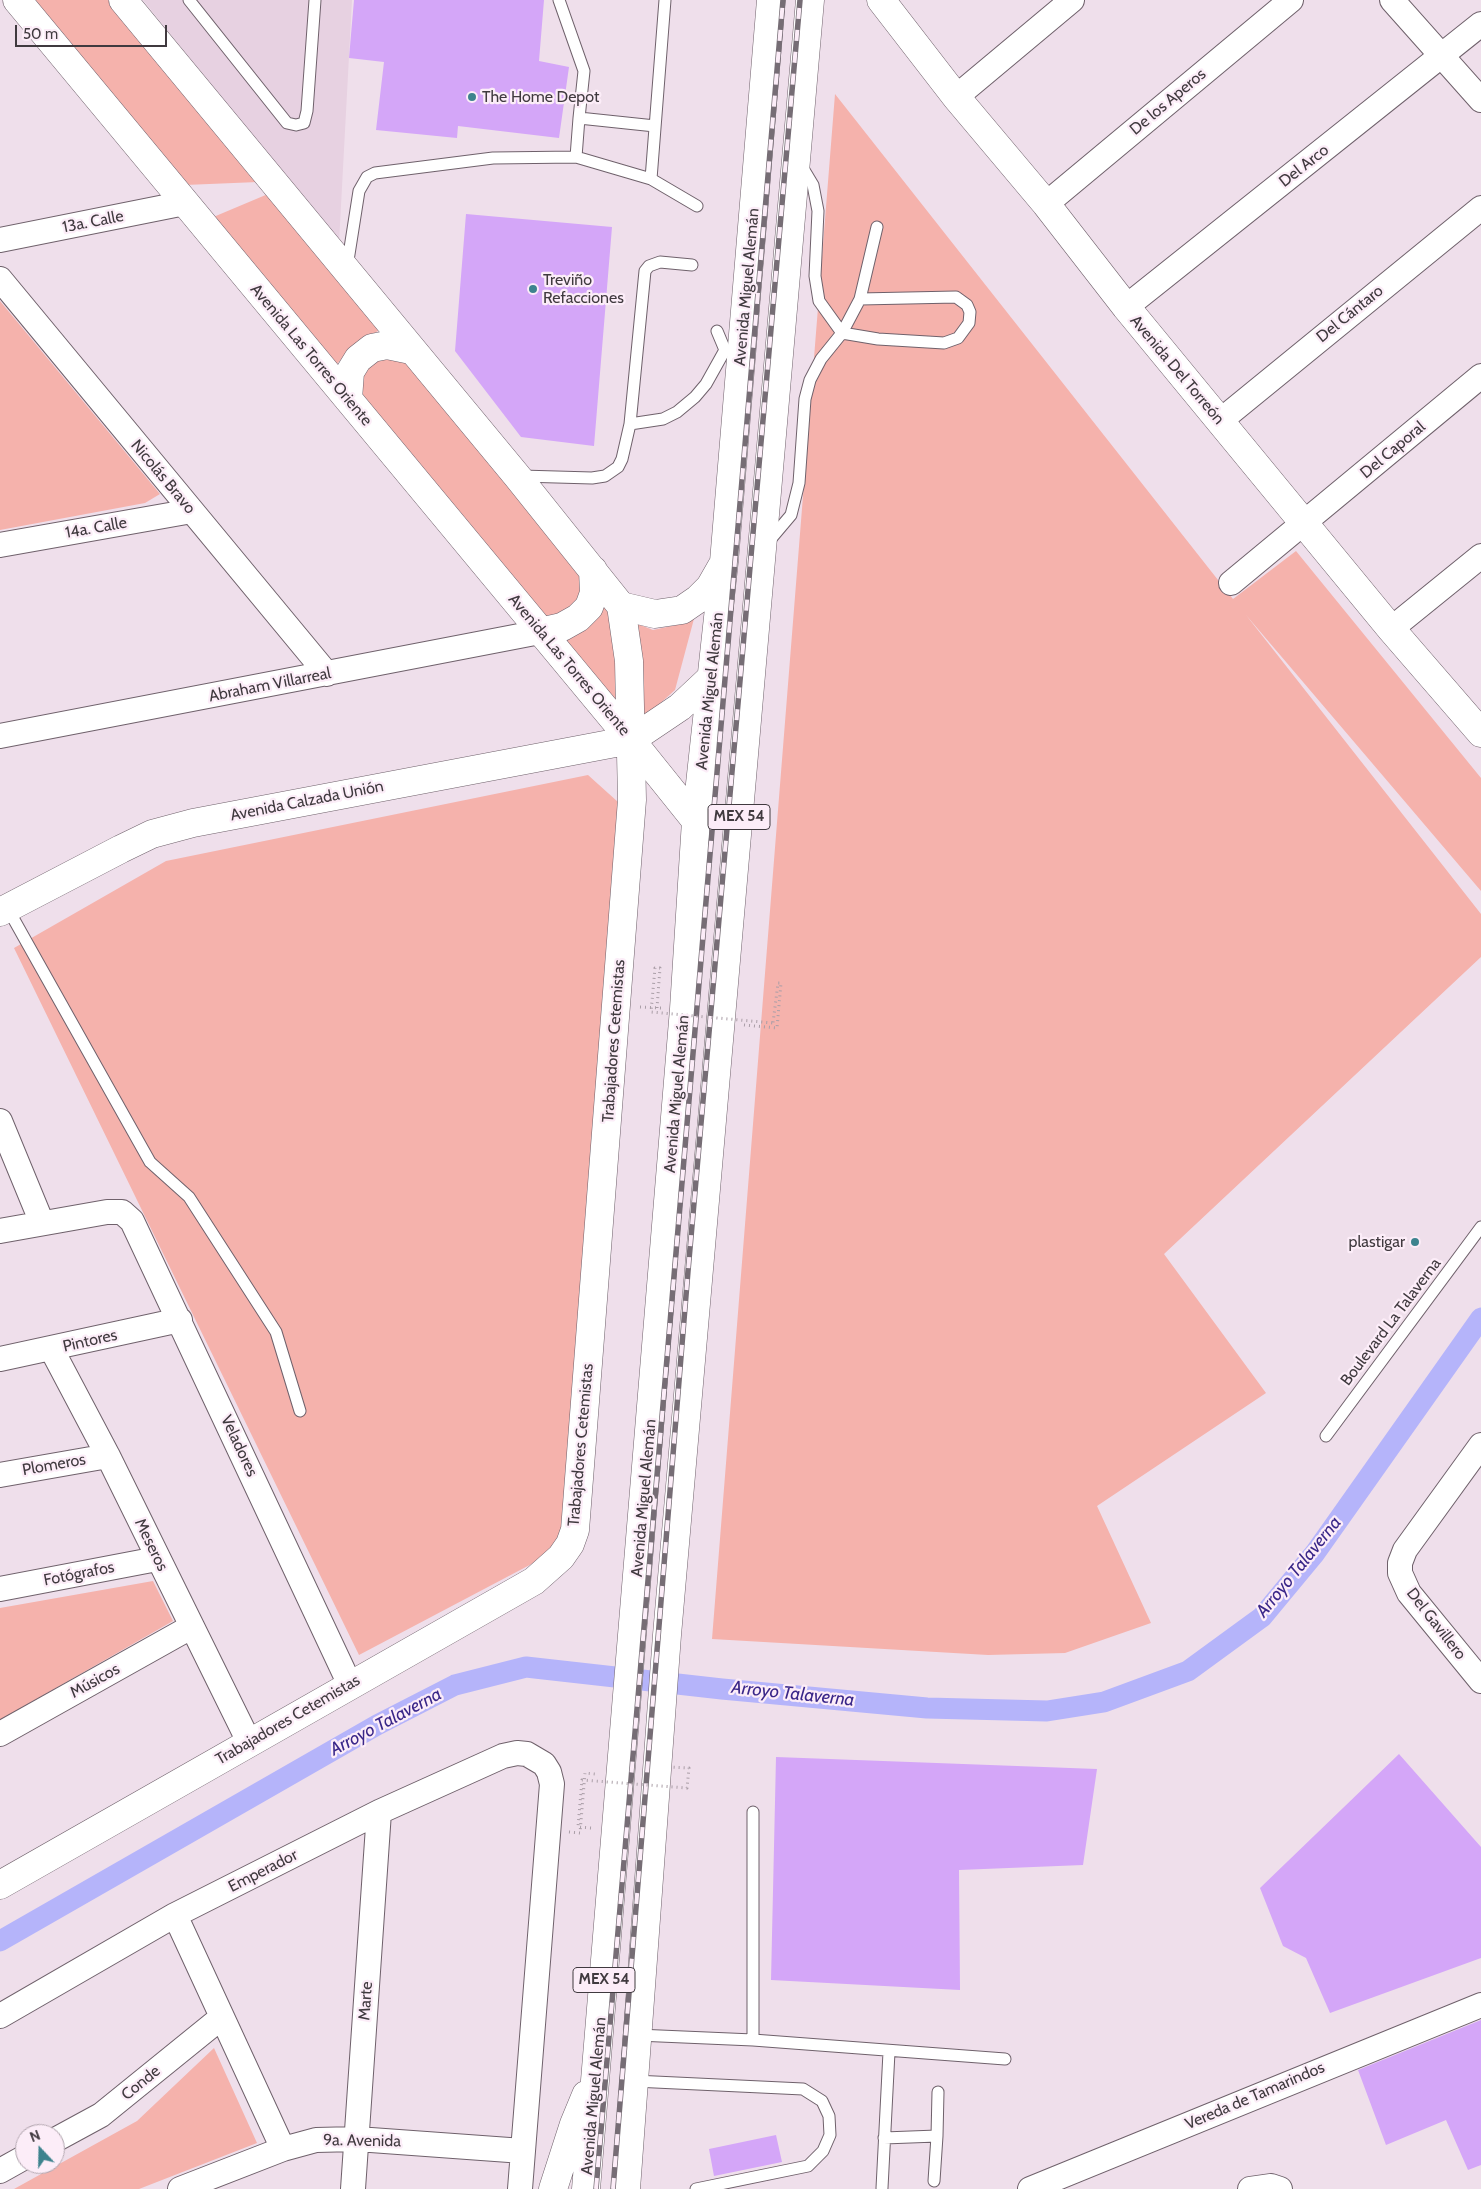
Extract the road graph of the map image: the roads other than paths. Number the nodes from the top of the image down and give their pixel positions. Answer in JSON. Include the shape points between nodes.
{"nodes":[{"id":1,"x":17,"y":0,"type":"edge"},
{"id":2,"x":123,"y":0,"type":"edge"},
{"id":3,"x":189,"y":0,"type":"edge"},
{"id":4,"x":315,"y":0,"type":"edge"},
{"id":5,"x":559,"y":0,"type":"edge"},
{"id":6,"x":665,"y":0,"type":"edge"},
{"id":7,"x":771,"y":0,"type":"edge"},
{"id":8,"x":881,"y":0,"type":"edge"},
{"id":9,"x":1072,"y":0,"type":"edge"},
{"id":10,"x":1291,"y":0,"type":"edge"},
{"id":11,"x":1392,"y":0,"type":"edge"},
{"id":12,"x":811,"y":5,"type":"edge"},
{"id":13,"x":1481,"y":24,"type":"edge"},
{"id":14,"x":1442,"y":56,"type":"junction"},
{"id":15,"x":956,"y":97,"type":"junction"},
{"id":16,"x":1481,"y":100,"type":"edge"},
{"id":17,"x":579,"y":118,"type":"junction"},
{"id":18,"x":655,"y":126,"type":"junction"},
{"id":19,"x":576,"y":157,"type":"junction"},
{"id":20,"x":796,"y":157,"type":"junction"},
{"id":21,"x":651,"y":179,"type":"junction"},
{"id":22,"x":185,"y":203,"type":"junction"},
{"id":23,"x":1046,"y":204,"type":"junction"},
{"id":24,"x":697,"y":206,"type":"dead end"},
{"id":25,"x":1481,"y":208,"type":"edge"},
{"id":26,"x":877,"y":227,"type":"dead end"},
{"id":27,"x":0,"y":240,"type":"edge"},
{"id":28,"x":692,"y":265,"type":"dead end"},
{"id":29,"x":346,"y":272,"type":"junction"},
{"id":30,"x":0,"y":279,"type":"edge"},
{"id":31,"x":860,"y":299,"type":"junction"},
{"id":32,"x":1126,"y":307,"type":"junction"},
{"id":33,"x":718,"y":331,"type":"dead end"},
{"id":34,"x":842,"y":333,"type":"junction"},
{"id":35,"x":411,"y":350,"type":"junction"},
{"id":36,"x":733,"y":351,"type":"junction"},
{"id":37,"x":1481,"y":376,"type":"edge"},
{"id":38,"x":348,"y":399,"type":"junction"},
{"id":39,"x":1220,"y":421,"type":"junction"},
{"id":40,"x":630,"y":424,"type":"junction"},
{"id":41,"x":517,"y":476,"type":"junction"},
{"id":42,"x":192,"y":511,"type":"junction"},
{"id":43,"x":1304,"y":524,"type":"junction"},
{"id":44,"x":0,"y":545,"type":"edge"},
{"id":45,"x":761,"y":550,"type":"junction"},
{"id":46,"x":1481,"y":556,"type":"edge"},
{"id":47,"x":724,"y":562,"type":"junction"},
{"id":48,"x":593,"y":570,"type":"junction"},
{"id":49,"x":1231,"y":583,"type":"dead end"},
{"id":50,"x":621,"y":606,"type":"junction"},
{"id":51,"x":1391,"y":628,"type":"junction"},
{"id":52,"x":540,"y":632,"type":"junction"},
{"id":53,"x":327,"y":674,"type":"junction"},
{"id":54,"x":712,"y":676,"type":"junction"},
{"id":55,"x":1481,"y":733,"type":"edge"},
{"id":56,"x":0,"y":736,"type":"edge"},
{"id":57,"x":631,"y":740,"type":"junction"},
{"id":58,"x":696,"y":822,"type":"junction"},
{"id":59,"x":4,"y":911,"type":"edge"},
{"id":60,"x":0,"y":1121,"type":"edge"},
{"id":61,"x":42,"y":1223,"type":"junction"},
{"id":62,"x":1481,"y":1227,"type":"edge"},
{"id":63,"x":0,"y":1232,"type":"edge"},
{"id":64,"x":180,"y":1320,"type":"junction"},
{"id":65,"x":52,"y":1350,"type":"junction"},
{"id":66,"x":0,"y":1359,"type":"edge"},
{"id":67,"x":300,"y":1411,"type":"dead end"},
{"id":68,"x":1326,"y":1436,"type":"dead end"},
{"id":69,"x":1481,"y":1445,"type":"edge"},
{"id":70,"x":108,"y":1456,"type":"junction"},
{"id":71,"x":0,"y":1475,"type":"edge"},
{"id":72,"x":157,"y":1559,"type":"junction"},
{"id":73,"x":0,"y":1590,"type":"edge"},
{"id":74,"x":191,"y":1626,"type":"junction"},
{"id":75,"x":1481,"y":1682,"type":"edge"},
{"id":76,"x":350,"y":1685,"type":"junction"},
{"id":77,"x":0,"y":1734,"type":"edge"},
{"id":78,"x":249,"y":1742,"type":"junction"},
{"id":79,"x":379,"y":1812,"type":"junction"},
{"id":80,"x":753,"y":1812,"type":"dead end"},
{"id":81,"x":0,"y":1885,"type":"edge"},
{"id":82,"x":174,"y":1915,"type":"junction"},
{"id":83,"x":1481,"y":2005,"type":"edge"},
{"id":84,"x":0,"y":2016,"type":"edge"},
{"id":85,"x":222,"y":2017,"type":"junction"},
{"id":86,"x":637,"y":2035,"type":"junction"},
{"id":87,"x":753,"y":2040,"type":"junction"},
{"id":88,"x":889,"y":2052,"type":"junction"},
{"id":89,"x":1005,"y":2059,"type":"dead end"},
{"id":90,"x":633,"y":2080,"type":"junction"},
{"id":91,"x":595,"y":2082,"type":"junction"},
{"id":92,"x":938,"y":2092,"type":"dead end"},
{"id":93,"x":65,"y":2135,"type":"edge"},
{"id":94,"x":937,"y":2136,"type":"junction"},
{"id":95,"x":357,"y":2138,"type":"junction"},
{"id":96,"x":884,"y":2138,"type":"junction"},
{"id":97,"x":283,"y":2149,"type":"junction"},
{"id":98,"x":523,"y":2151,"type":"junction"},
{"id":99,"x":15,"y":2163,"type":"edge"},
{"id":100,"x":0,"y":2171,"type":"edge"},
{"id":101,"x":934,"y":2181,"type":"dead end"},
{"id":102,"x":882,"y":2188,"type":"dead end"},
{"id":103,"x":180,"y":2189,"type":"edge"},
{"id":104,"x":353,"y":2189,"type":"edge"},
{"id":105,"x":520,"y":2189,"type":"edge"},
{"id":106,"x":553,"y":2189,"type":"edge"},
{"id":107,"x":586,"y":2189,"type":"edge"},
{"id":108,"x":626,"y":2189,"type":"edge"},
{"id":109,"x":696,"y":2189,"type":"edge"},
{"id":110,"x":1030,"y":2189,"type":"edge"}],
"edges":[{"from":1,"to":22,"type":"main road","name":"Avenida Las Torres Oriente"},
{"from":2,"to":29,"type":"main road","name":"Avenida Las Torres Oriente"},
{"from":3,"to":4,"type":"lane","via":[[287,123],[296,126],[304,123],[307,111]]},
{"from":5,"to":17,"type":"lane","via":[[584,72]]},
{"from":6,"to":18,"type":"lane"},
{"from":7,"to":36,"type":"main road","name":"Avenida Miguel Alemán","number":"MEX 54"},
{"from":8,"to":15,"type":"main road","name":"Avenida Del Torreón"},
{"from":9,"to":15,"type":"street"},
{"from":10,"to":23,"type":"street","name":"De los Aperos"},
{"from":11,"to":14,"type":"street"},
{"from":12,"to":20,"type":"main road","number":"MEX 54"},
{"from":13,"to":14,"type":"street","name":"Del Arco"},
{"from":14,"to":16,"type":"street"},
{"from":14,"to":32,"type":"street","name":"Del Arco"},
{"from":15,"to":23,"type":"main road","name":"Avenida Del Torreón"},
{"from":17,"to":18,"type":"lane"},
{"from":17,"to":19,"type":"lane"},
{"from":18,"to":21,"type":"lane"},
{"from":19,"to":21,"type":"lane"},
{"from":19,"to":29,"type":"lane","via":[[493,158],[375,172],[367,177],[359,191]]},
{"from":20,"to":34,"type":"lane","via":[[813,185],[818,211],[815,276],[819,301]]},
{"from":20,"to":45,"type":"main road","number":"MEX 54"},
{"from":21,"to":24,"type":"lane"},
{"from":22,"to":27,"type":"street","name":"13a. Calle"},
{"from":22,"to":38,"type":"main road","name":"Avenida Las Torres Oriente"},
{"from":23,"to":32,"type":"main road","name":"Avenida Del Torreón"},
{"from":25,"to":39,"type":"street","name":"Del Cántaro"},
{"from":26,"to":31,"type":"lane"},
{"from":28,"to":40,"type":"lane","via":[[660,262],[645,271]]},
{"from":29,"to":35,"type":"main road","name":"Avenida Las Torres Oriente"},
{"from":30,"to":42,"type":"street","name":"Nicolás Bravo"},
{"from":31,"to":34,"type":"lane"},
{"from":31,"to":34,"type":"lane","via":[[956,297],[967,304],[969,323],[958,338],[944,342],[878,339]]},
{"from":32,"to":39,"type":"main road","name":"Avenida Del Torreón"},
{"from":33,"to":36,"type":"lane"},
{"from":34,"to":45,"type":"lane","via":[[810,380],[805,399],[799,484],[791,515]]},
{"from":35,"to":38,"type":"main road","via":[[387,345],[372,348],[358,359],[350,372]]},
{"from":35,"to":41,"type":"main road","name":"Avenida Las Torres Oriente"},
{"from":36,"to":40,"type":"lane","via":[[695,396],[676,412],[663,420]]},
{"from":36,"to":47,"type":"main road","name":"Avenida Miguel Alemán","number":"MEX 54"},
{"from":37,"to":43,"type":"street","name":"Del Caporal"},
{"from":38,"to":52,"type":"main road","name":"Avenida Las Torres Oriente"},
{"from":39,"to":43,"type":"main road","name":"Avenida Del Torreón"},
{"from":40,"to":41,"type":"lane","via":[[622,459],[618,467],[605,476]]},
{"from":41,"to":48,"type":"main road","name":"Avenida Las Torres Oriente"},
{"from":42,"to":44,"type":"street","name":"14a. Calle"},
{"from":42,"to":53,"type":"street","name":"Nicolás Bravo"},
{"from":43,"to":49,"type":"street","name":"Del Caporal"},
{"from":43,"to":51,"type":"main road","name":"Avenida Del Torreón"},
{"from":45,"to":86,"type":"main road","number":"MEX 54","via":[[667,1635],[664,1769]]},
{"from":46,"to":51,"type":"street"},
{"from":47,"to":50,"type":"main road","via":[[710,587],[682,610],[655,614]]},
{"from":47,"to":54,"type":"main road","name":"Avenida Miguel Alemán","number":"MEX 54"},
{"from":48,"to":50,"type":"main road","name":"Avenida Las Torres Oriente"},
{"from":48,"to":52,"type":"main road","via":[[594,593],[589,606],[578,618],[562,627]]},
{"from":50,"to":57,"type":"main road","name":"Avenida Las Torres Oriente","via":[[629,661]]},
{"from":51,"to":55,"type":"main road","name":"Avenida Del Torreón"},
{"from":52,"to":53,"type":"street","name":"Abraham Villarreal"},
{"from":52,"to":57,"type":"main road","name":"Avenida Las Torres Oriente"},
{"from":53,"to":56,"type":"street","name":"Abraham Villarreal"},
{"from":54,"to":57,"type":"main road","via":[[680,707]]},
{"from":54,"to":58,"type":"main road","name":"Avenida Miguel Alemán","number":"MEX 54"},
{"from":57,"to":58,"type":"main road"},
{"from":57,"to":59,"type":"main road","name":"Avenida Calzada Unión","via":[[193,822],[152,834],[120,849]]},
{"from":57,"to":76,"type":"main road","name":"Trabajadores Cetemistas","via":[[630,829],[575,1530],[562,1557],[534,1581]]},
{"from":58,"to":91,"type":"main road","name":"Avenida Miguel Alemán","number":"MEX 54","via":[[634,1633]]},
{"from":59,"to":67,"type":"lane","via":[[150,1162],[189,1197],[276,1332]]},
{"from":60,"to":61,"type":"street"},
{"from":61,"to":63,"type":"street"},
{"from":61,"to":64,"type":"street","name":"Veladores","via":[[122,1212],[132,1221]]},
{"from":62,"to":68,"type":"lane","name":"Boulevard La Talaverna"},
{"from":64,"to":65,"type":"street","name":"Pintores"},
{"from":64,"to":76,"type":"street","name":"Veladores"},
{"from":65,"to":66,"type":"street","name":"Pintores"},
{"from":65,"to":70,"type":"street","name":"Meseros"},
{"from":69,"to":75,"type":"street","name":"Del Gavillero","via":[[1400,1563],[1400,1573],[1409,1593]]},
{"from":70,"to":71,"type":"street","name":"Plomeros"},
{"from":70,"to":72,"type":"street","name":"Meseros"},
{"from":72,"to":73,"type":"street","name":"Fotógrafos"},
{"from":72,"to":74,"type":"street","name":"Meseros"},
{"from":74,"to":77,"type":"street","name":"Músicos"},
{"from":74,"to":78,"type":"street","name":"Meseros"},
{"from":76,"to":78,"type":"main road","name":"Trabajadores Cetemistas"},
{"from":78,"to":81,"type":"main road","name":"Trabajadores Cetemistas"},
{"from":79,"to":82,"type":"street","name":"Emperador"},
{"from":79,"to":95,"type":"street","name":"Marte"},
{"from":79,"to":98,"type":"street","name":"Emperador","via":[[503,1756],[517,1753],[537,1759],[549,1772],[552,1784]]},
{"from":80,"to":87,"type":"lane"},
{"from":82,"to":84,"type":"street","name":"Emperador"},
{"from":82,"to":85,"type":"street"},
{"from":83,"to":110,"type":"street","name":"Vereda de Tamarindos"},
{"from":85,"to":93,"type":"street","name":"Conde","via":[[101,2115]]},
{"from":85,"to":97,"type":"street"},
{"from":86,"to":87,"type":"lane"},
{"from":86,"to":90,"type":"main road","number":"MEX 54"},
{"from":87,"to":88,"type":"lane"},
{"from":88,"to":89,"type":"lane"},
{"from":88,"to":96,"type":"lane"},
{"from":90,"to":108,"type":"main road","number":"MEX 54"},
{"from":90,"to":109,"type":"lane","via":[[803,2089],[822,2101],[829,2116],[830,2135],[823,2151],[808,2166]]},
{"from":91,"to":106,"type":"main road","via":[[583,2099]]},
{"from":91,"to":107,"type":"main road","name":"Avenida Miguel Alemán","number":"MEX 54"},
{"from":92,"to":94,"type":"lane"},
{"from":94,"to":96,"type":"lane"},
{"from":94,"to":101,"type":"lane"},
{"from":95,"to":97,"type":"street","name":"9a. Avenida","via":[[316,2140]]},
{"from":95,"to":98,"type":"street","name":"9a. Avenida"},
{"from":95,"to":104,"type":"street","name":"Marte"},
{"from":96,"to":102,"type":"lane"},
{"from":97,"to":103,"type":"street","name":"9a. Avenida"},
{"from":98,"to":105,"type":"street"},
{"from":99,"to":100,"type":"street"}]}
